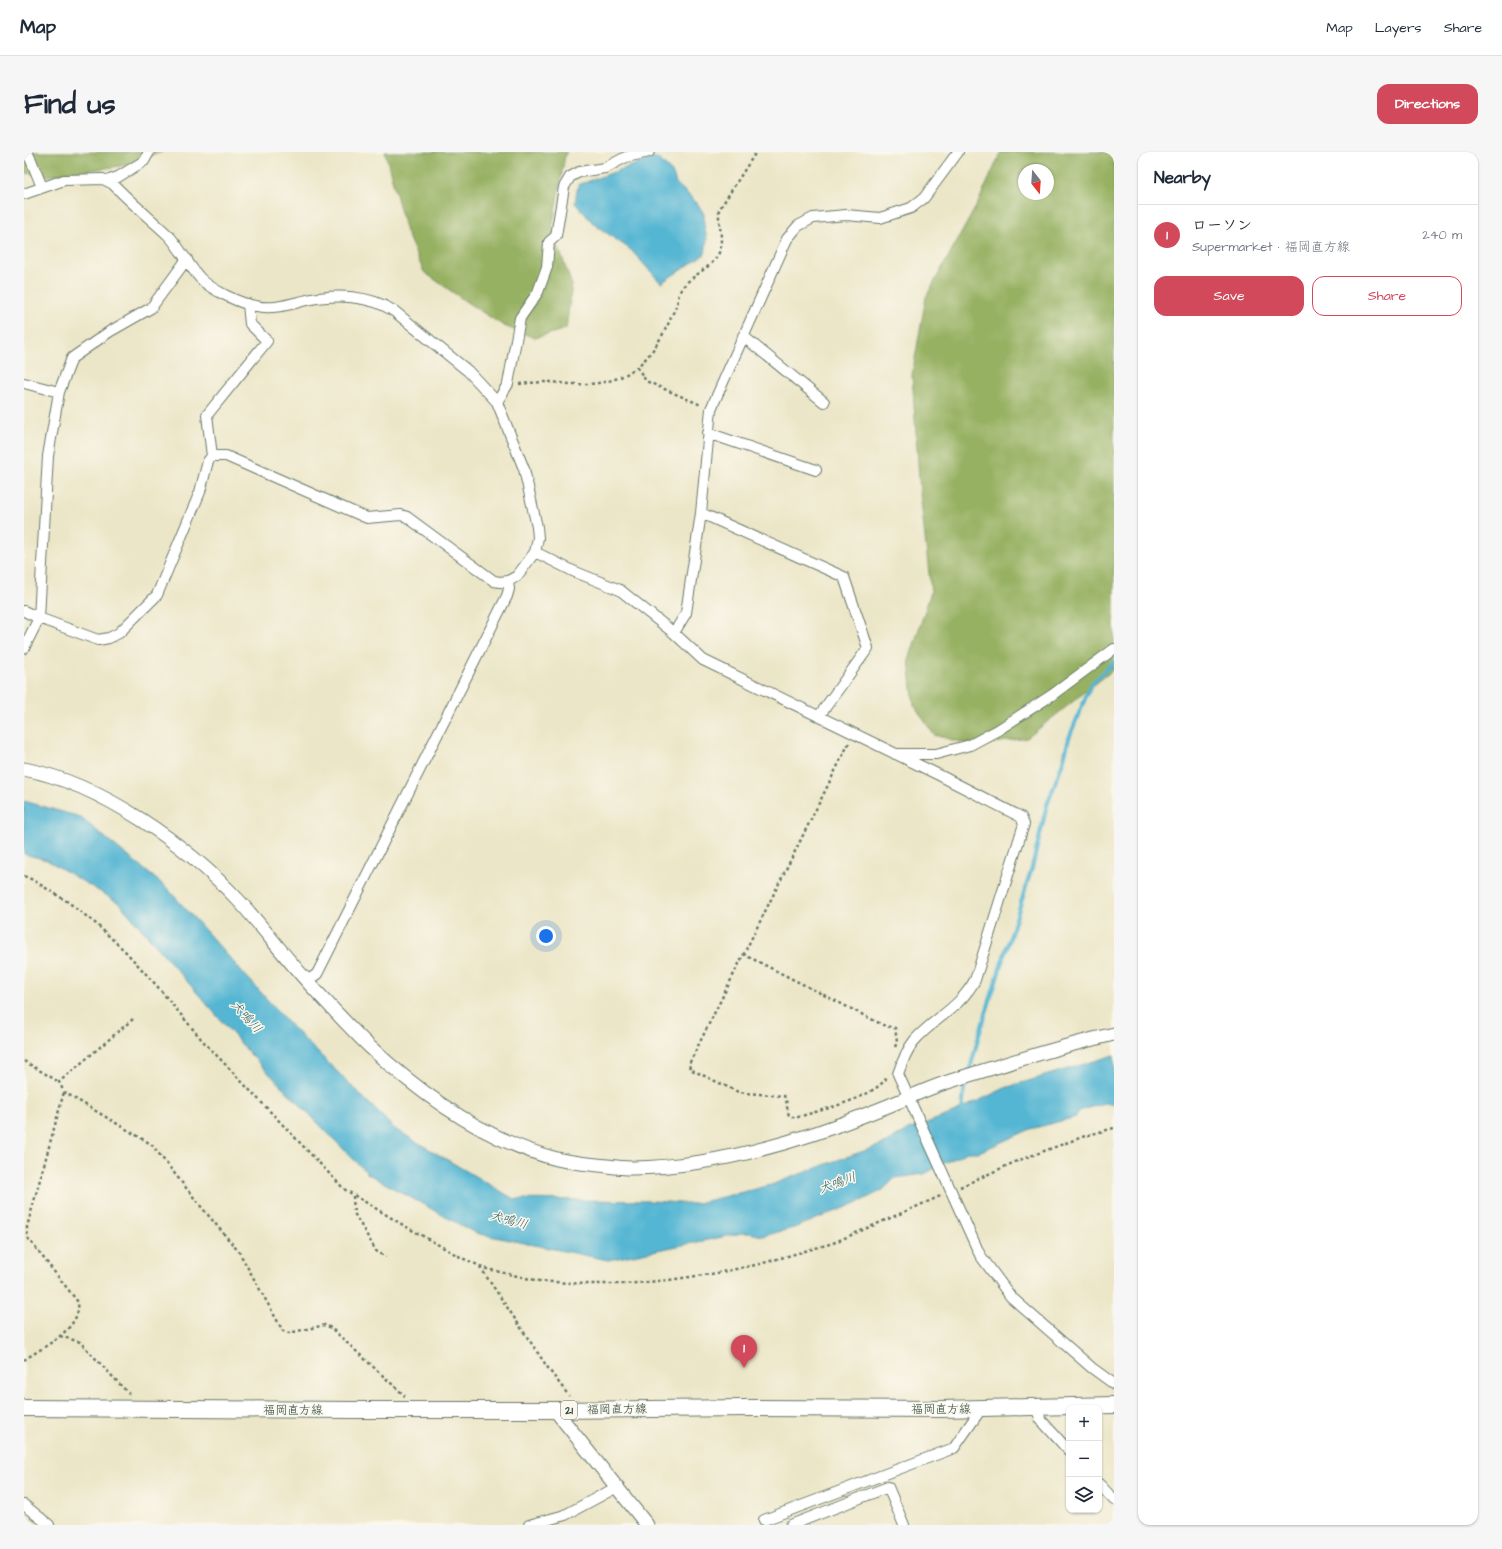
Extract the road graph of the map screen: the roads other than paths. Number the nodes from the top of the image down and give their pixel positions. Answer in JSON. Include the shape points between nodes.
{"nodes":[{"id":1,"x":27,"y":152,"type":"edge"},
{"id":2,"x":149,"y":152,"type":"edge"},
{"id":3,"x":649,"y":152,"type":"edge"},
{"id":4,"x":958,"y":152,"type":"edge"},
{"id":5,"x":106,"y":181,"type":"junction"},
{"id":6,"x":42,"y":188,"type":"junction"},
{"id":7,"x":24,"y":194,"type":"edge"},
{"id":8,"x":187,"y":259,"type":"junction"},
{"id":9,"x":248,"y":304,"type":"junction"},
{"id":10,"x":743,"y":336,"type":"junction"},
{"id":11,"x":24,"y":383,"type":"edge"},
{"id":12,"x":59,"y":392,"type":"junction"},
{"id":13,"x":497,"y":402,"type":"junction"},
{"id":14,"x":824,"y":402,"type":"dead end"},
{"id":15,"x":708,"y":433,"type":"junction"},
{"id":16,"x":212,"y":456,"type":"junction"},
{"id":17,"x":816,"y":470,"type":"dead end"},
{"id":18,"x":701,"y":513,"type":"junction"},
{"id":19,"x":535,"y":552,"type":"junction"},
{"id":20,"x":508,"y":581,"type":"junction"},
{"id":21,"x":24,"y":611,"type":"edge"},
{"id":22,"x":39,"y":618,"type":"junction"},
{"id":23,"x":674,"y":632,"type":"junction"},
{"id":24,"x":24,"y":648,"type":"edge"},
{"id":25,"x":1114,"y":649,"type":"edge"},
{"id":26,"x":819,"y":716,"type":"junction"},
{"id":27,"x":893,"y":754,"type":"junction"},
{"id":28,"x":24,"y":769,"type":"edge"},
{"id":29,"x":308,"y":981,"type":"junction"},
{"id":30,"x":1114,"y":1034,"type":"edge"},
{"id":31,"x":908,"y":1097,"type":"junction"},
{"id":32,"x":1114,"y":1384,"type":"edge"},
{"id":33,"x":1114,"y":1405,"type":"edge"},
{"id":34,"x":24,"y":1408,"type":"edge"},
{"id":35,"x":981,"y":1408,"type":"junction"},
{"id":36,"x":1036,"y":1408,"type":"junction"},
{"id":37,"x":555,"y":1410,"type":"junction"},
{"id":38,"x":1066,"y":1448,"type":"edge"},
{"id":39,"x":616,"y":1487,"type":"junction"},
{"id":40,"x":1102,"y":1487,"type":"edge"},
{"id":41,"x":1114,"y":1500,"type":"edge"},
{"id":42,"x":24,"y":1505,"type":"edge"},
{"id":43,"x":764,"y":1520,"type":"dead end"},
{"id":44,"x":49,"y":1525,"type":"edge"},
{"id":45,"x":529,"y":1525,"type":"edge"},
{"id":46,"x":647,"y":1525,"type":"edge"},
{"id":47,"x":791,"y":1525,"type":"edge"},
{"id":48,"x":904,"y":1525,"type":"edge"}],
"edges":[{"from":1,"to":6,"type":"street"},
{"from":2,"to":5,"type":"street","via":[[144,161],[118,177]]},
{"from":3,"to":13,"type":"street","via":[[626,157],[605,168],[579,172],[570,177],[564,187],[556,236],[549,242],[547,267],[538,292],[520,318],[508,384]]},
{"from":4,"to":10,"type":"street","via":[[924,198],[911,208],[880,218],[846,215],[813,218],[798,226],[787,239]]},
{"from":5,"to":6,"type":"street","via":[[64,180]]},
{"from":5,"to":8,"type":"street","via":[[113,184],[170,237]]},
{"from":6,"to":7,"type":"street"},
{"from":8,"to":9,"type":"street","via":[[200,278],[226,296]]},
{"from":8,"to":12,"type":"street","via":[[151,308],[109,332],[72,358]]},
{"from":9,"to":13,"type":"street","via":[[276,307],[309,300],[353,296],[383,304],[468,371]]},
{"from":9,"to":16,"type":"street","via":[[250,324],[267,341],[207,414]]},
{"from":10,"to":14,"type":"street"},
{"from":10,"to":15,"type":"street","via":[[711,409]]},
{"from":11,"to":12,"type":"street"},
{"from":12,"to":22,"type":"street","via":[[48,456]]},
{"from":13,"to":19,"type":"street","via":[[524,470],[538,538]]},
{"from":15,"to":17,"type":"street"},
{"from":15,"to":18,"type":"street"},
{"from":16,"to":20,"type":"street","via":[[226,456],[367,518],[401,515],[407,517],[494,581]]},
{"from":16,"to":22,"type":"street","via":[[208,461],[200,492],[157,595],[119,632],[109,638],[98,640]]},
{"from":18,"to":23,"type":"street","via":[[686,613]]},
{"from":18,"to":26,"type":"street","via":[[844,577],[868,648]]},
{"from":19,"to":20,"type":"street","via":[[516,576]]},
{"from":19,"to":23,"type":"street","via":[[620,590]]},
{"from":20,"to":29,"type":"street","via":[[507,596],[317,974]]},
{"from":21,"to":22,"type":"street"},
{"from":22,"to":24,"type":"street"},
{"from":23,"to":26,"type":"street","via":[[703,660]]},
{"from":25,"to":27,"type":"street","via":[[1052,695],[970,745],[936,754]]},
{"from":26,"to":27,"type":"street"},
{"from":27,"to":31,"type":"street","via":[[1021,817],[1024,824],[970,990],[922,1033],[904,1055],[898,1074]]},
{"from":28,"to":29,"type":"street","via":[[83,787],[160,832],[238,900]]},
{"from":29,"to":31,"type":"street","via":[[367,1044],[426,1093],[475,1125],[505,1140],[558,1160],[630,1168],[708,1160],[800,1138]]},
{"from":30,"to":31,"type":"street","via":[[1068,1044]]},
{"from":31,"to":32,"type":"street","via":[[980,1255],[1010,1297]]},
{"from":33,"to":36,"type":"main road","name":"福岡直方線","number":"21"},
{"from":34,"to":37,"type":"main road","name":"福岡直方線","number":"21"},
{"from":35,"to":36,"type":"main road","name":"福岡直方線","number":"21"},
{"from":35,"to":37,"type":"main road","name":"福岡直方線","number":"21"},
{"from":35,"to":43,"type":"street","via":[[954,1448]]},
{"from":36,"to":38,"type":"street","via":[[1041,1420]]},
{"from":37,"to":39,"type":"street"},
{"from":39,"to":45,"type":"street","via":[[565,1515]]},
{"from":39,"to":46,"type":"street"},
{"from":40,"to":41,"type":"street"},
{"from":42,"to":44,"type":"street"},
{"from":47,"to":48,"type":"street","via":[[888,1487]]}]}
